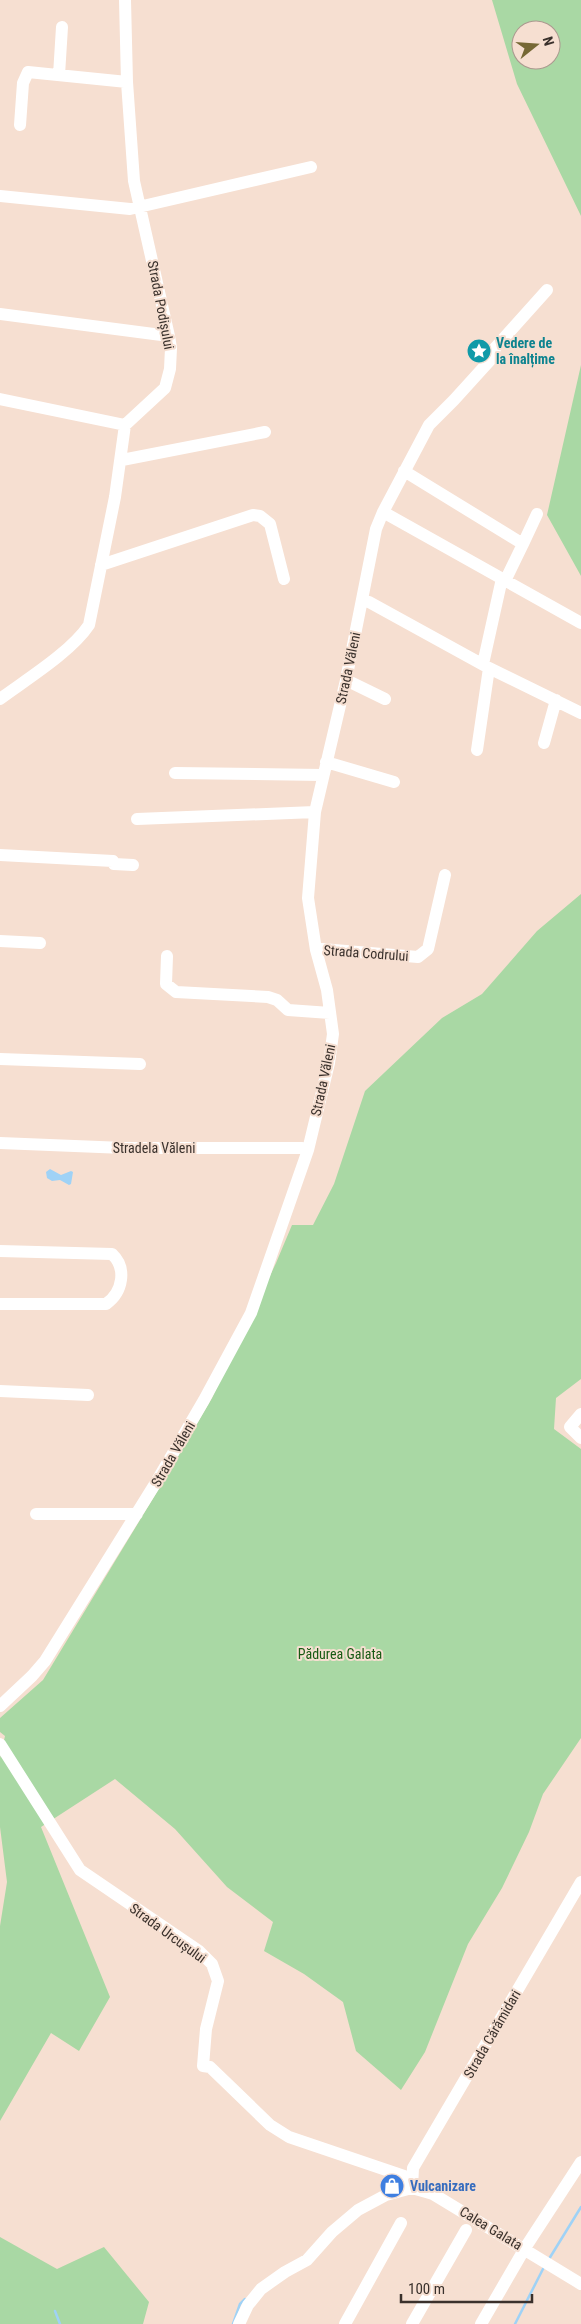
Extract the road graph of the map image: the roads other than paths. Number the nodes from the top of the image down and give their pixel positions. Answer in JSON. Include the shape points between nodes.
{"nodes":[{"id":1,"x":125,"y":0,"type":"edge"},
{"id":2,"x":62,"y":26,"type":"dead end"},
{"id":3,"x":59,"y":75,"type":"junction"},
{"id":4,"x":127,"y":82,"type":"junction"},
{"id":5,"x":20,"y":125,"type":"dead end"},
{"id":6,"x":311,"y":167,"type":"dead end"},
{"id":7,"x":0,"y":196,"type":"edge"},
{"id":8,"x":139,"y":207,"type":"junction"},
{"id":9,"x":547,"y":290,"type":"dead end"},
{"id":10,"x":0,"y":314,"type":"edge"},
{"id":11,"x":169,"y":336,"type":"junction"},
{"id":12,"x":0,"y":399,"type":"edge"},
{"id":13,"x":125,"y":425,"type":"junction"},
{"id":14,"x":265,"y":432,"type":"dead end"},
{"id":15,"x":122,"y":460,"type":"junction"},
{"id":16,"x":404,"y":471,"type":"junction"},
{"id":17,"x":383,"y":512,"type":"junction"},
{"id":18,"x":537,"y":514,"type":"dead end"},
{"id":19,"x":523,"y":544,"type":"junction"},
{"id":20,"x":101,"y":565,"type":"junction"},
{"id":21,"x":284,"y":580,"type":"dead end"},
{"id":22,"x":504,"y":580,"type":"junction"},
{"id":23,"x":362,"y":600,"type":"junction"},
{"id":24,"x":581,"y":623,"type":"edge"},
{"id":25,"x":486,"y":666,"type":"junction"},
{"id":26,"x":346,"y":680,"type":"junction"},
{"id":27,"x":0,"y":699,"type":"edge"},
{"id":28,"x":385,"y":699,"type":"dead end"},
{"id":29,"x":556,"y":700,"type":"junction"},
{"id":30,"x":581,"y":713,"type":"edge"},
{"id":31,"x":544,"y":743,"type":"dead end"},
{"id":32,"x":477,"y":750,"type":"dead end"},
{"id":33,"x":326,"y":762,"type":"junction"},
{"id":34,"x":175,"y":773,"type":"dead end"},
{"id":35,"x":323,"y":775,"type":"junction"},
{"id":36,"x":394,"y":782,"type":"dead end"},
{"id":37,"x":315,"y":812,"type":"junction"},
{"id":38,"x":137,"y":819,"type":"dead end"},
{"id":39,"x":0,"y":856,"type":"edge"},
{"id":40,"x":133,"y":865,"type":"dead end"},
{"id":41,"x":445,"y":875,"type":"dead end"},
{"id":42,"x":0,"y":941,"type":"edge"},
{"id":43,"x":40,"y":943,"type":"dead end"},
{"id":44,"x":316,"y":950,"type":"junction"},
{"id":45,"x":167,"y":956,"type":"dead end"},
{"id":46,"x":330,"y":1013,"type":"junction"},
{"id":47,"x":0,"y":1059,"type":"edge"},
{"id":48,"x":140,"y":1064,"type":"dead end"},
{"id":49,"x":0,"y":1143,"type":"edge"},
{"id":50,"x":308,"y":1150,"type":"junction"},
{"id":51,"x":0,"y":1251,"type":"edge"},
{"id":52,"x":0,"y":1304,"type":"edge"},
{"id":53,"x":0,"y":1391,"type":"edge"},
{"id":54,"x":88,"y":1395,"type":"dead end"},
{"id":55,"x":581,"y":1414,"type":"edge"},
{"id":56,"x":581,"y":1438,"type":"edge"},
{"id":57,"x":36,"y":1514,"type":"dead end"},
{"id":58,"x":137,"y":1514,"type":"junction"},
{"id":59,"x":0,"y":1706,"type":"edge"},
{"id":60,"x":0,"y":1744,"type":"edge"},
{"id":61,"x":581,"y":1882,"type":"edge"},
{"id":62,"x":581,"y":2162,"type":"edge"},
{"id":63,"x":412,"y":2188,"type":"junction"},
{"id":64,"x":401,"y":2223,"type":"dead end"},
{"id":65,"x":466,"y":2230,"type":"dead end"},
{"id":66,"x":530,"y":2251,"type":"junction"},
{"id":67,"x":579,"y":2282,"type":"edge"},
{"id":68,"x":239,"y":2324,"type":"edge"},
{"id":69,"x":345,"y":2324,"type":"edge"},
{"id":70,"x":412,"y":2324,"type":"edge"},
{"id":71,"x":481,"y":2324,"type":"edge"}],
"edges":[{"from":1,"to":4,"type":"street","name":"Strada Podișului"},
{"from":2,"to":3,"type":"street"},
{"from":3,"to":4,"type":"street"},
{"from":3,"to":5,"type":"street","via":[[28,72],[23,83]]},
{"from":4,"to":8,"type":"street","name":"Strada Podișului"},
{"from":6,"to":8,"type":"street"},
{"from":7,"to":8,"type":"street","via":[[130,209]]},
{"from":8,"to":11,"type":"street","name":"Strada Podișului"},
{"from":9,"to":16,"type":"street","name":"Strada Văleni","via":[[495,348],[493,357],[429,425]]},
{"from":10,"to":11,"type":"street"},
{"from":11,"to":13,"type":"street","name":"Strada Podișului","via":[[170,369],[165,388]]},
{"from":12,"to":13,"type":"street"},
{"from":13,"to":15,"type":"street"},
{"from":14,"to":15,"type":"street"},
{"from":15,"to":20,"type":"street"},
{"from":16,"to":17,"type":"street","name":"Strada Văleni"},
{"from":16,"to":19,"type":"street"},
{"from":17,"to":22,"type":"street"},
{"from":17,"to":23,"type":"street","name":"Strada Văleni","via":[[374,537]]},
{"from":18,"to":19,"type":"street"},
{"from":19,"to":22,"type":"street"},
{"from":20,"to":21,"type":"street","via":[[253,515],[270,524]]},
{"from":20,"to":27,"type":"street","via":[[89,625],[82,636]]},
{"from":22,"to":24,"type":"street"},
{"from":22,"to":25,"type":"street"},
{"from":23,"to":25,"type":"street"},
{"from":23,"to":26,"type":"street","name":"Strada Văleni"},
{"from":25,"to":29,"type":"street"},
{"from":25,"to":32,"type":"street"},
{"from":26,"to":28,"type":"street"},
{"from":26,"to":33,"type":"street","name":"Strada Văleni"},
{"from":29,"to":30,"type":"street"},
{"from":29,"to":31,"type":"street"},
{"from":33,"to":35,"type":"street","name":"Strada Văleni"},
{"from":33,"to":36,"type":"street"},
{"from":34,"to":35,"type":"street"},
{"from":35,"to":37,"type":"street","name":"Strada Văleni"},
{"from":37,"to":38,"type":"street"},
{"from":37,"to":44,"type":"street","name":"Strada Văleni","via":[[308,898]]},
{"from":39,"to":40,"type":"street","via":[[113,861],[114,864]]},
{"from":41,"to":44,"type":"street","name":"Strada Codrului","via":[[428,949],[418,957]]},
{"from":42,"to":43,"type":"street"},
{"from":44,"to":46,"type":"street","name":"Strada Văleni"},
{"from":45,"to":46,"type":"street","via":[[166,984],[176,992],[268,997],[288,1010]]},
{"from":46,"to":50,"type":"street","name":"Strada Văleni","via":[[333,1034],[329,1063]]},
{"from":47,"to":48,"type":"street"},
{"from":49,"to":50,"type":"street","name":"Stradela Văleni"},
{"from":50,"to":58,"type":"street","name":"Strada Văleni","via":[[274,1234],[251,1313]]},
{"from":51,"to":52,"type":"street","via":[[112,1254],[118,1260],[121,1279],[117,1294],[106,1304]]},
{"from":53,"to":54,"type":"street"},
{"from":55,"to":56,"type":"street","via":[[570,1427]]},
{"from":57,"to":58,"type":"street"},
{"from":58,"to":59,"type":"street","name":"Strada Văleni","via":[[45,1661]]},
{"from":60,"to":63,"type":"street","name":"Strada Urcușului","via":[[80,1870],[199,1951],[212,1964],[218,1981],[206,2030],[203,2066],[210,2068],[270,2125],[289,2137],[404,2176]]},
{"from":61,"to":63,"type":"street","name":"Strada Cărămidari","via":[[414,2168]]},
{"from":62,"to":66,"type":"street"},
{"from":63,"to":66,"type":"street","name":"Calea Galata","via":[[433,2194]]},
{"from":63,"to":68,"type":"street","via":[[386,2195],[358,2210],[307,2260],[261,2289]]},
{"from":64,"to":69,"type":"street"},
{"from":65,"to":70,"type":"street"},
{"from":66,"to":67,"type":"street","name":"Calea Galata"},
{"from":66,"to":71,"type":"street"}]}
